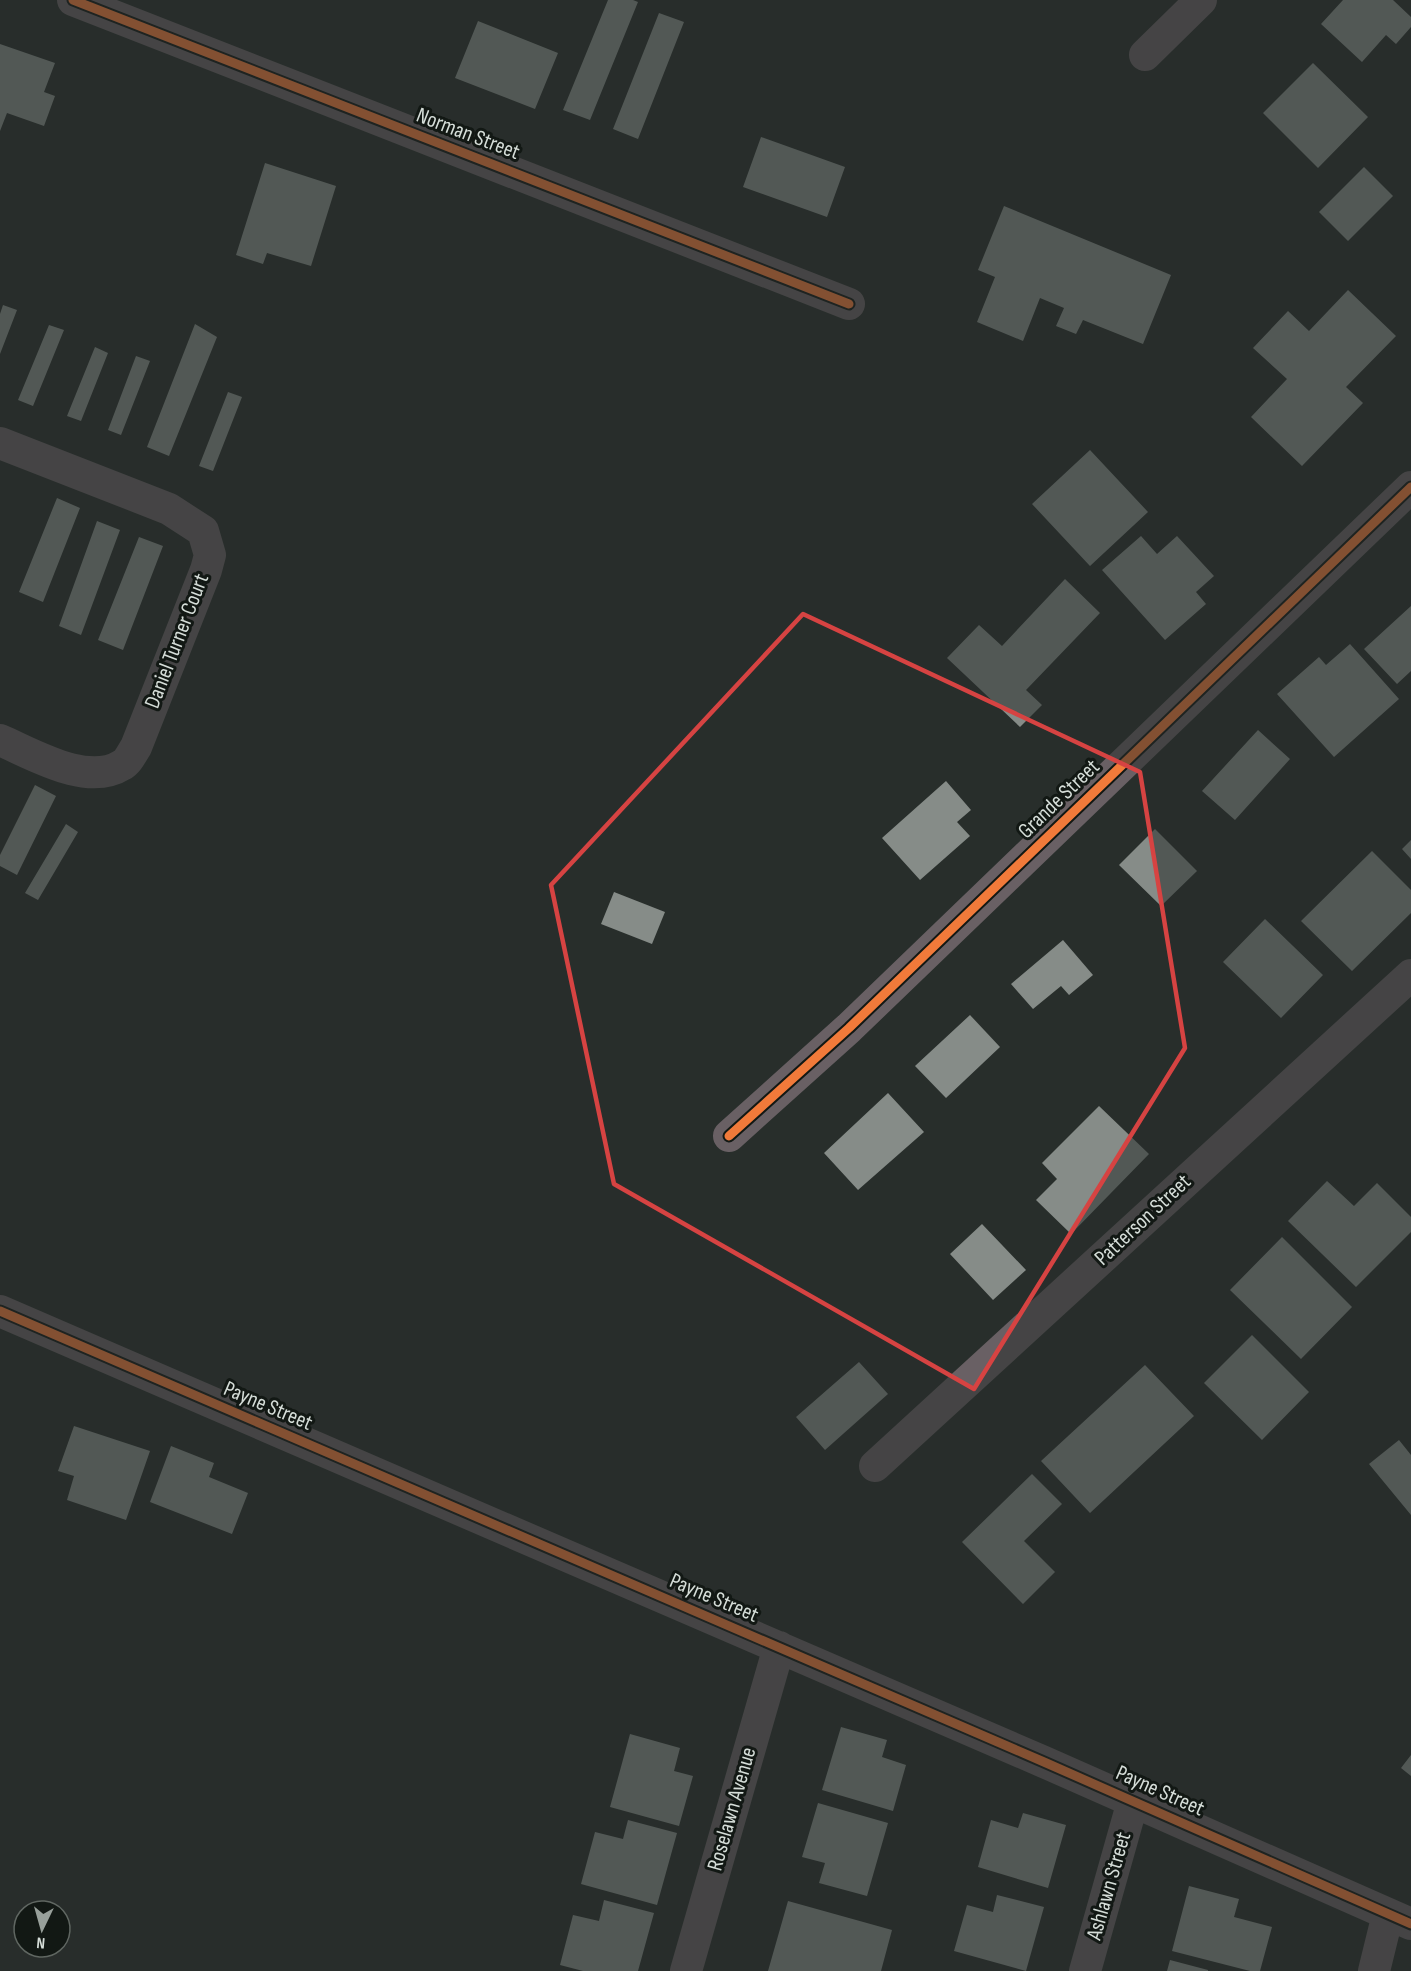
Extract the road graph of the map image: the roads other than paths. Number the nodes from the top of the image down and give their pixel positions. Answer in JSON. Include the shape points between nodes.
{"nodes":[{"id":1,"x":73,"y":0,"type":"edge"},
{"id":2,"x":1201,"y":0,"type":"edge"},
{"id":3,"x":1145,"y":56,"type":"dead end"},
{"id":4,"x":849,"y":304,"type":"dead end"},
{"id":5,"x":0,"y":442,"type":"edge"},
{"id":6,"x":1411,"y":487,"type":"edge"},
{"id":7,"x":0,"y":740,"type":"edge"},
{"id":8,"x":1411,"y":975,"type":"edge"},
{"id":9,"x":729,"y":1136,"type":"dead end"},
{"id":10,"x":0,"y":1311,"type":"edge"},
{"id":11,"x":875,"y":1466,"type":"dead end"},
{"id":12,"x":779,"y":1647,"type":"junction"},
{"id":13,"x":1133,"y":1801,"type":"junction"},
{"id":14,"x":1400,"y":1919,"type":"edge"},
{"id":15,"x":686,"y":1971,"type":"edge"},
{"id":16,"x":1085,"y":1971,"type":"edge"},
{"id":17,"x":1374,"y":1971,"type":"edge"}],
"edges":[{"from":1,"to":4,"type":"street","name":"Norman Street"},
{"from":2,"to":3,"type":"street"},
{"from":5,"to":7,"type":"street","name":"Daniel Turner Court","via":[[169,509],[203,531],[210,555],[136,747],[124,765],[89,773]]},
{"from":6,"to":9,"type":"street","name":"Grande Street","via":[[857,1020]]},
{"from":8,"to":11,"type":"street","name":"Patterson Street"},
{"from":10,"to":12,"type":"street","name":"Payne Street"},
{"from":12,"to":13,"type":"street","name":"Payne Street"},
{"from":12,"to":15,"type":"street","name":"Roselawn Avenue"},
{"from":13,"to":14,"type":"street","name":"Payne Street"},
{"from":13,"to":16,"type":"street","name":"Ashlawn Street"},
{"from":14,"to":17,"type":"street"}]}
